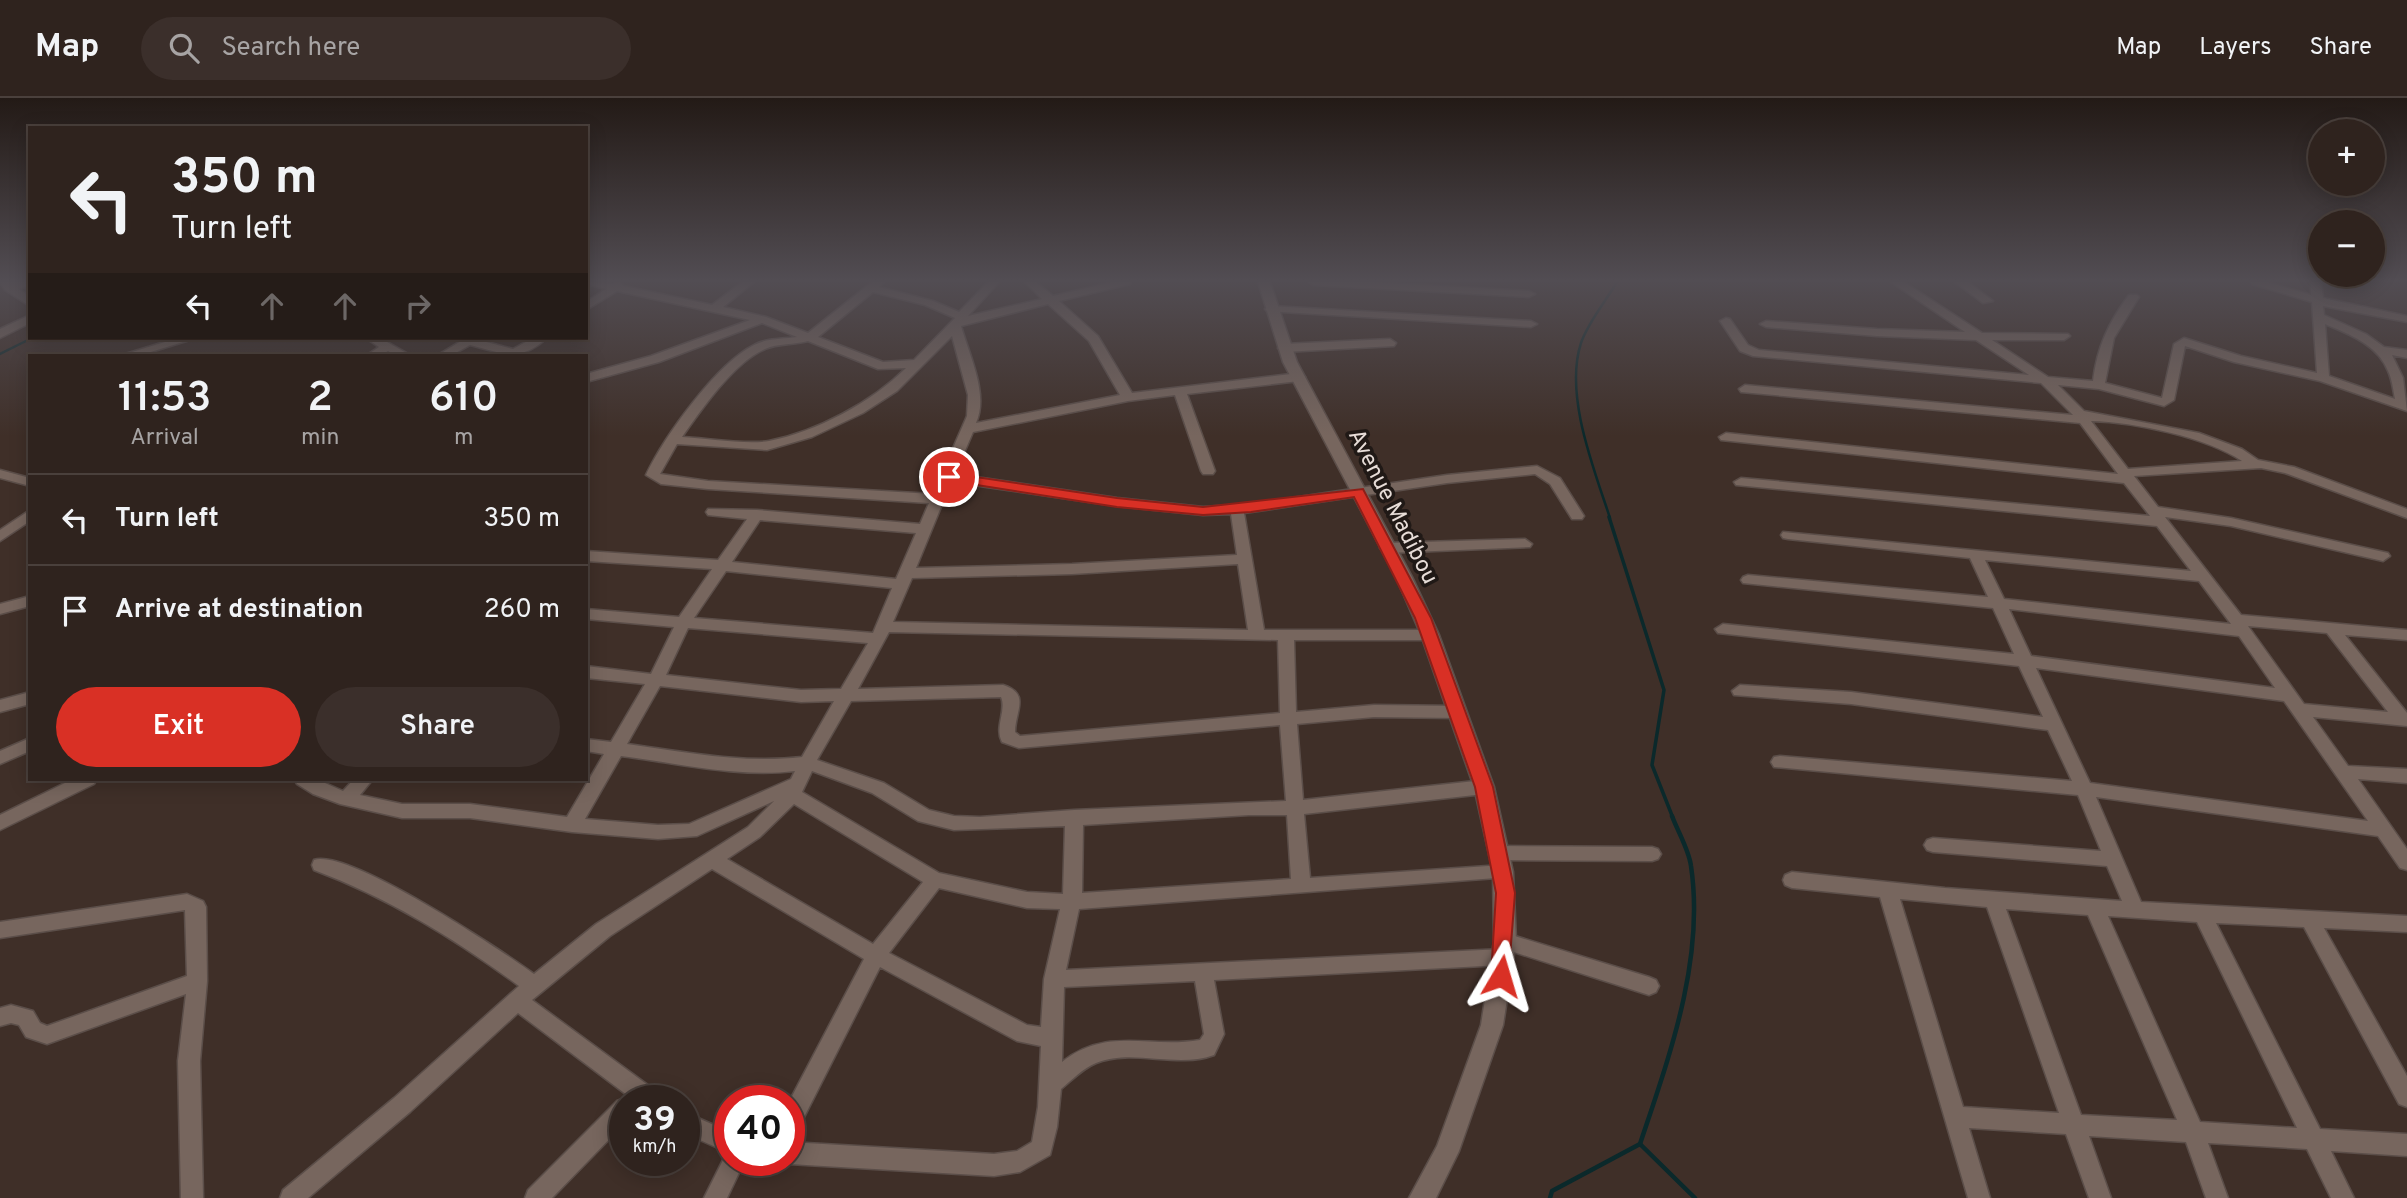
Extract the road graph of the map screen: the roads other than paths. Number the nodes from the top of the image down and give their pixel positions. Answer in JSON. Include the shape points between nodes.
{"nodes":[{"id":1,"x":723,"y":333,"type":"edge"},
{"id":2,"x":797,"y":333,"type":"edge"},
{"id":3,"x":814,"y":333,"type":"edge"},
{"id":4,"x":947,"y":333,"type":"edge"},
{"id":5,"x":960,"y":333,"type":"edge"},
{"id":6,"x":1088,"y":333,"type":"edge"},
{"id":7,"x":1279,"y":333,"type":"edge"},
{"id":8,"x":1735,"y":333,"type":"edge"},
{"id":9,"x":1899,"y":333,"type":"edge"},
{"id":10,"x":1972,"y":333,"type":"edge"},
{"id":11,"x":2109,"y":333,"type":"edge"},
{"id":12,"x":2320,"y":333,"type":"edge"},
{"id":13,"x":2350,"y":333,"type":"edge"},
{"id":14,"x":2063,"y":336,"type":"dead end"},
{"id":15,"x":808,"y":338,"type":"junction"},
{"id":16,"x":1980,"y":339,"type":"junction"},
{"id":17,"x":183,"y":340,"type":"edge"},
{"id":18,"x":376,"y":340,"type":"edge"},
{"id":19,"x":471,"y":340,"type":"edge"},
{"id":20,"x":537,"y":340,"type":"edge"},
{"id":21,"x":1390,"y":343,"type":"dead end"},
{"id":22,"x":389,"y":346,"type":"junction"},
{"id":23,"x":1284,"y":348,"type":"junction"},
{"id":24,"x":2382,"y":350,"type":"junction"},
{"id":25,"x":132,"y":354,"type":"edge"},
{"id":26,"x":375,"y":354,"type":"edge"},
{"id":27,"x":402,"y":354,"type":"edge"},
{"id":28,"x":446,"y":354,"type":"edge"},
{"id":29,"x":2407,"y":354,"type":"edge"},
{"id":30,"x":916,"y":364,"type":"junction"},
{"id":31,"x":1299,"y":377,"type":"junction"},
{"id":32,"x":588,"y":378,"type":"edge"},
{"id":33,"x":2323,"y":378,"type":"junction"},
{"id":34,"x":2045,"y":380,"type":"junction"},
{"id":35,"x":2099,"y":385,"type":"junction"},
{"id":36,"x":1745,"y":388,"type":"dead end"},
{"id":37,"x":1179,"y":390,"type":"junction"},
{"id":38,"x":1128,"y":397,"type":"junction"},
{"id":39,"x":2405,"y":406,"type":"edge"},
{"id":40,"x":2082,"y":417,"type":"junction"},
{"id":41,"x":968,"y":429,"type":"junction"},
{"id":42,"x":1726,"y":437,"type":"dead end"},
{"id":43,"x":674,"y":440,"type":"junction"},
{"id":44,"x":2255,"y":464,"type":"junction"},
{"id":45,"x":1208,"y":471,"type":"dead end"},
{"id":46,"x":2127,"y":476,"type":"junction"},
{"id":47,"x":4,"y":477,"type":"edge"},
{"id":48,"x":949,"y":477,"type":"junction"},
{"id":49,"x":28,"y":482,"type":"edge"},
{"id":50,"x":1741,"y":482,"type":"dead end"},
{"id":51,"x":1359,"y":492,"type":"junction"},
{"id":52,"x":940,"y":499,"type":"junction"},
{"id":53,"x":1237,"y":510,"type":"junction"},
{"id":54,"x":713,"y":512,"type":"dead end"},
{"id":55,"x":757,"y":514,"type":"junction"},
{"id":56,"x":2407,"y":514,"type":"edge"},
{"id":57,"x":28,"y":516,"type":"edge"},
{"id":58,"x":1577,"y":516,"type":"dead end"},
{"id":59,"x":2158,"y":516,"type":"junction"},
{"id":60,"x":925,"y":529,"type":"junction"},
{"id":61,"x":1788,"y":535,"type":"dead end"},
{"id":62,"x":0,"y":537,"type":"edge"},
{"id":63,"x":1525,"y":544,"type":"dead end"},
{"id":64,"x":1387,"y":548,"type":"junction"},
{"id":65,"x":1975,"y":553,"type":"junction"},
{"id":66,"x":588,"y":556,"type":"edge"},
{"id":67,"x":2383,"y":556,"type":"dead end"},
{"id":68,"x":1245,"y":559,"type":"junction"},
{"id":69,"x":724,"y":566,"type":"junction"},
{"id":70,"x":2204,"y":577,"type":"junction"},
{"id":71,"x":903,"y":579,"type":"junction"},
{"id":72,"x":1748,"y":580,"type":"dead end"},
{"id":73,"x":28,"y":602,"type":"edge"},
{"id":74,"x":1997,"y":603,"type":"junction"},
{"id":75,"x":0,"y":609,"type":"edge"},
{"id":76,"x":588,"y":614,"type":"edge"},
{"id":77,"x":682,"y":623,"type":"junction"},
{"id":78,"x":2240,"y":625,"type":"junction"},
{"id":79,"x":1723,"y":629,"type":"dead end"},
{"id":80,"x":2332,"y":629,"type":"junction"},
{"id":81,"x":881,"y":633,"type":"junction"},
{"id":82,"x":1257,"y":635,"type":"junction"},
{"id":83,"x":1430,"y":635,"type":"junction"},
{"id":84,"x":2407,"y":635,"type":"edge"},
{"id":85,"x":1286,"y":636,"type":"junction"},
{"id":86,"x":2024,"y":660,"type":"junction"},
{"id":87,"x":588,"y":672,"type":"edge"},
{"id":88,"x":655,"y":681,"type":"junction"},
{"id":89,"x":1740,"y":691,"type":"dead end"},
{"id":90,"x":843,"y":697,"type":"junction"},
{"id":91,"x":28,"y":699,"type":"edge"},
{"id":92,"x":2296,"y":703,"type":"junction"},
{"id":93,"x":0,"y":706,"type":"edge"},
{"id":94,"x":1458,"y":712,"type":"junction"},
{"id":95,"x":1288,"y":719,"type":"junction"},
{"id":96,"x":2405,"y":720,"type":"edge"},
{"id":97,"x":2054,"y":725,"type":"junction"},
{"id":98,"x":28,"y":745,"type":"edge"},
{"id":99,"x":588,"y":746,"type":"edge"},
{"id":100,"x":614,"y":747,"type":"junction"},
{"id":101,"x":0,"y":758,"type":"edge"},
{"id":102,"x":1780,"y":762,"type":"dead end"},
{"id":103,"x":807,"y":763,"type":"junction"},
{"id":104,"x":2343,"y":772,"type":"junction"},
{"id":105,"x":2407,"y":776,"type":"edge"},
{"id":106,"x":84,"y":781,"type":"edge"},
{"id":107,"x":306,"y":781,"type":"edge"},
{"id":108,"x":362,"y":781,"type":"edge"},
{"id":109,"x":1484,"y":787,"type":"junction"},
{"id":110,"x":795,"y":789,"type":"junction"},
{"id":111,"x":2084,"y":789,"type":"junction"},
{"id":112,"x":346,"y":799,"type":"junction"},
{"id":113,"x":1295,"y":808,"type":"junction"},
{"id":114,"x":1074,"y":817,"type":"junction"},
{"id":115,"x":0,"y":823,"type":"edge"},
{"id":116,"x":572,"y":825,"type":"junction"},
{"id":117,"x":2383,"y":830,"type":"junction"},
{"id":118,"x":1933,"y":845,"type":"dead end"},
{"id":119,"x":1652,"y":854,"type":"dead end"},
{"id":120,"x":2113,"y":859,"type":"junction"},
{"id":121,"x":713,"y":860,"type":"junction"},
{"id":122,"x":1501,"y":863,"type":"junction"},
{"id":123,"x":2407,"y":863,"type":"edge"},
{"id":124,"x":321,"y":865,"type":"dead end"},
{"id":125,"x":935,"y":880,"type":"junction"},
{"id":126,"x":1792,"y":880,"type":"dead end"},
{"id":127,"x":1301,"y":886,"type":"junction"},
{"id":128,"x":1888,"y":892,"type":"junction"},
{"id":129,"x":1994,"y":901,"type":"junction"},
{"id":130,"x":1071,"y":902,"type":"junction"},
{"id":131,"x":2095,"y":908,"type":"junction"},
{"id":132,"x":2135,"y":910,"type":"junction"},
{"id":133,"x":2203,"y":915,"type":"junction"},
{"id":134,"x":2309,"y":919,"type":"junction"},
{"id":135,"x":2407,"y":924,"type":"edge"},
{"id":136,"x":0,"y":930,"type":"edge"},
{"id":137,"x":1504,"y":949,"type":"junction"},
{"id":138,"x":877,"y":954,"type":"junction"},
{"id":139,"x":1203,"y":972,"type":"junction"},
{"id":140,"x":1054,"y":979,"type":"junction"},
{"id":141,"x":197,"y":981,"type":"junction"},
{"id":142,"x":534,"y":985,"type":"junction"},
{"id":143,"x":1649,"y":986,"type":"dead end"},
{"id":144,"x":518,"y":1001,"type":"junction"},
{"id":145,"x":0,"y":1017,"type":"edge"},
{"id":146,"x":1049,"y":1038,"type":"junction"},
{"id":147,"x":1052,"y":1083,"type":"junction"},
{"id":148,"x":618,"y":1085,"type":"edge"},
{"id":149,"x":805,"y":1093,"type":"edge"},
{"id":150,"x":2407,"y":1097,"type":"edge"},
{"id":151,"x":1954,"y":1117,"type":"junction"},
{"id":152,"x":2073,"y":1126,"type":"junction"},
{"id":153,"x":609,"y":1128,"type":"edge"},
{"id":154,"x":2194,"y":1134,"type":"junction"},
{"id":155,"x":2315,"y":1140,"type":"junction"},
{"id":156,"x":2407,"y":1145,"type":"edge"},
{"id":157,"x":805,"y":1154,"type":"edge"},
{"id":158,"x":726,"y":1176,"type":"edge"},
{"id":159,"x":192,"y":1198,"type":"edge"},
{"id":160,"x":291,"y":1198,"type":"edge"},
{"id":161,"x":536,"y":1198,"type":"edge"},
{"id":162,"x":715,"y":1198,"type":"edge"},
{"id":163,"x":1422,"y":1198,"type":"edge"},
{"id":164,"x":1979,"y":1198,"type":"edge"},
{"id":165,"x":2100,"y":1198,"type":"edge"},
{"id":166,"x":2217,"y":1198,"type":"edge"},
{"id":167,"x":2343,"y":1198,"type":"edge"}],
"edges":[{"from":1,"to":32,"type":"street"},
{"from":2,"to":15,"type":"street"},
{"from":3,"to":15,"type":"street"},
{"from":4,"to":30,"type":"street"},
{"from":5,"to":41,"type":"street","via":[[974,395]]},
{"from":6,"to":38,"type":"street"},
{"from":7,"to":23,"type":"street","name":"Avenue Madibou"},
{"from":8,"to":34,"type":"street","via":[[1744,348],[1757,354]]},
{"from":9,"to":16,"type":"street"},
{"from":10,"to":16,"type":"street"},
{"from":11,"to":35,"type":"street"},
{"from":12,"to":33,"type":"street"},
{"from":13,"to":24,"type":"street"},
{"from":14,"to":16,"type":"street"},
{"from":15,"to":30,"type":"street","via":[[882,366]]},
{"from":15,"to":43,"type":"street","via":[[771,343],[750,352],[719,381]]},
{"from":16,"to":34,"type":"street"},
{"from":17,"to":25,"type":"street"},
{"from":18,"to":22,"type":"street"},
{"from":19,"to":20,"type":"street","via":[[514,353]]},
{"from":19,"to":28,"type":"street"},
{"from":21,"to":23,"type":"street"},
{"from":22,"to":26,"type":"street"},
{"from":22,"to":27,"type":"street"},
{"from":23,"to":31,"type":"street","name":"Avenue Madibou"},
{"from":24,"to":29,"type":"street"},
{"from":24,"to":39,"type":"street","via":[[2394,367],[2397,391]]},
{"from":30,"to":43,"type":"street","via":[[878,398],[791,440],[767,446]]},
{"from":31,"to":37,"type":"street"},
{"from":31,"to":51,"type":"street","name":"Avenue Madibou"},
{"from":33,"to":35,"type":"street","via":[[2184,342],[2167,401]]},
{"from":33,"to":39,"type":"street"},
{"from":34,"to":35,"type":"street"},
{"from":34,"to":40,"type":"street"},
{"from":36,"to":40,"type":"street"},
{"from":37,"to":38,"type":"street"},
{"from":37,"to":45,"type":"street"},
{"from":38,"to":41,"type":"street"},
{"from":40,"to":44,"type":"street","via":[[2203,439],[2234,449]]},
{"from":40,"to":46,"type":"street"},
{"from":41,"to":48,"type":"street"},
{"from":42,"to":46,"type":"street"},
{"from":43,"to":52,"type":"street","via":[[653,475],[662,481]]},
{"from":44,"to":46,"type":"street"},
{"from":44,"to":56,"type":"street","via":[[2289,470]]},
{"from":46,"to":59,"type":"street"},
{"from":47,"to":49,"type":"street"},
{"from":48,"to":52,"type":"street"},
{"from":48,"to":53,"type":"street","via":[[1170,509]]},
{"from":50,"to":59,"type":"street"},
{"from":51,"to":53,"type":"street"},
{"from":51,"to":58,"type":"street","via":[[1537,470],[1555,481]]},
{"from":51,"to":64,"type":"street","name":"Avenue Madibou"},
{"from":52,"to":60,"type":"street"},
{"from":53,"to":68,"type":"street"},
{"from":54,"to":55,"type":"street"},
{"from":55,"to":60,"type":"street"},
{"from":55,"to":69,"type":"street"},
{"from":57,"to":62,"type":"street"},
{"from":59,"to":67,"type":"street","via":[[2231,522]]},
{"from":59,"to":70,"type":"street"},
{"from":60,"to":71,"type":"street"},
{"from":61,"to":65,"type":"street"},
{"from":63,"to":64,"type":"street"},
{"from":64,"to":83,"type":"street","name":"Avenue Madibou"},
{"from":65,"to":70,"type":"street"},
{"from":65,"to":74,"type":"street"},
{"from":66,"to":69,"type":"street"},
{"from":68,"to":71,"type":"street"},
{"from":68,"to":82,"type":"street"},
{"from":69,"to":71,"type":"street"},
{"from":69,"to":77,"type":"street"},
{"from":70,"to":78,"type":"street"},
{"from":71,"to":81,"type":"street"},
{"from":72,"to":74,"type":"street"},
{"from":73,"to":75,"type":"street"},
{"from":74,"to":78,"type":"street"},
{"from":74,"to":86,"type":"street"},
{"from":76,"to":77,"type":"street"},
{"from":77,"to":81,"type":"street"},
{"from":77,"to":88,"type":"street"},
{"from":78,"to":80,"type":"street"},
{"from":78,"to":92,"type":"street"},
{"from":79,"to":86,"type":"street"},
{"from":80,"to":84,"type":"street"},
{"from":80,"to":96,"type":"street"},
{"from":81,"to":82,"type":"street"},
{"from":81,"to":90,"type":"street"},
{"from":82,"to":85,"type":"street"},
{"from":83,"to":85,"type":"street"},
{"from":83,"to":94,"type":"street","name":"Avenue Madibou"},
{"from":85,"to":95,"type":"street"},
{"from":86,"to":92,"type":"street"},
{"from":86,"to":97,"type":"street"},
{"from":87,"to":88,"type":"street"},
{"from":88,"to":90,"type":"street"},
{"from":88,"to":100,"type":"street"},
{"from":89,"to":97,"type":"street","via":[[1851,698]]},
{"from":90,"to":95,"type":"street","via":[[1003,691],[1012,699],[1006,732],[1008,738],[1019,742]]},
{"from":90,"to":103,"type":"street"},
{"from":91,"to":93,"type":"street"},
{"from":92,"to":96,"type":"street"},
{"from":92,"to":104,"type":"street"},
{"from":94,"to":95,"type":"street","via":[[1374,711]]},
{"from":94,"to":109,"type":"street","name":"Avenue Madibou"},
{"from":95,"to":113,"type":"street"},
{"from":97,"to":111,"type":"street"},
{"from":98,"to":101,"type":"street"},
{"from":99,"to":100,"type":"street"},
{"from":100,"to":103,"type":"street","via":[[737,765]]},
{"from":100,"to":116,"type":"street"},
{"from":102,"to":111,"type":"street"},
{"from":103,"to":110,"type":"street"},
{"from":103,"to":114,"type":"street","via":[[877,788],[924,816],[954,823]]},
{"from":104,"to":105,"type":"street"},
{"from":104,"to":117,"type":"street"},
{"from":106,"to":115,"type":"street"},
{"from":107,"to":112,"type":"street"},
{"from":108,"to":112,"type":"street"},
{"from":109,"to":113,"type":"street"},
{"from":109,"to":122,"type":"street","name":"Avenue Madibou"},
{"from":110,"to":116,"type":"street","via":[[691,831]]},
{"from":110,"to":121,"type":"street","via":[[754,832]]},
{"from":110,"to":125,"type":"street"},
{"from":111,"to":117,"type":"street"},
{"from":111,"to":120,"type":"street"},
{"from":112,"to":116,"type":"street","via":[[402,811],[470,811]]},
{"from":113,"to":114,"type":"street"},
{"from":113,"to":127,"type":"street"},
{"from":114,"to":130,"type":"street"},
{"from":117,"to":123,"type":"street"},
{"from":118,"to":120,"type":"street"},
{"from":119,"to":122,"type":"street"},
{"from":120,"to":132,"type":"street"},
{"from":121,"to":138,"type":"street"},
{"from":121,"to":142,"type":"street","via":[[603,930]]},
{"from":122,"to":127,"type":"street"},
{"from":122,"to":137,"type":"street","name":"Avenue Madibou"},
{"from":124,"to":142,"type":"street","via":[[409,902]]},
{"from":125,"to":130,"type":"street","via":[[1027,900]]},
{"from":125,"to":138,"type":"street"},
{"from":126,"to":128,"type":"street"},
{"from":127,"to":130,"type":"street"},
{"from":128,"to":129,"type":"street"},
{"from":128,"to":151,"type":"street"},
{"from":129,"to":131,"type":"street"},
{"from":129,"to":152,"type":"street"},
{"from":130,"to":140,"type":"street"},
{"from":131,"to":132,"type":"street"},
{"from":131,"to":154,"type":"street"},
{"from":132,"to":133,"type":"street"},
{"from":133,"to":134,"type":"street"},
{"from":133,"to":155,"type":"street"},
{"from":134,"to":135,"type":"street"},
{"from":134,"to":150,"type":"street"},
{"from":136,"to":141,"type":"street","via":[[187,902],[196,907]]},
{"from":137,"to":139,"type":"street"},
{"from":137,"to":143,"type":"street"},
{"from":137,"to":163,"type":"street","name":"Avenue Madibou","via":[[1492,1025],[1447,1151]]},
{"from":138,"to":146,"type":"street","via":[[1024,1034]]},
{"from":138,"to":149,"type":"street"},
{"from":139,"to":140,"type":"street"},
{"from":139,"to":147,"type":"street","via":[[1214,1034],[1207,1048],[1188,1053],[1124,1048],[1091,1054]]},
{"from":140,"to":146,"type":"street"},
{"from":141,"to":145,"type":"street","via":[[47,1035],[33,1030],[26,1017]]},
{"from":141,"to":159,"type":"street","via":[[189,1061]]},
{"from":142,"to":144,"type":"street"},
{"from":144,"to":148,"type":"street"},
{"from":144,"to":160,"type":"street"},
{"from":146,"to":147,"type":"street"},
{"from":147,"to":157,"type":"street","via":[[1041,1148],[1020,1161],[920,1163]]},
{"from":151,"to":152,"type":"street"},
{"from":151,"to":164,"type":"street"},
{"from":152,"to":154,"type":"street"},
{"from":152,"to":165,"type":"street"},
{"from":153,"to":161,"type":"street"},
{"from":154,"to":155,"type":"street"},
{"from":154,"to":166,"type":"street"},
{"from":155,"to":156,"type":"street"},
{"from":155,"to":167,"type":"street"},
{"from":158,"to":162,"type":"street"}]}
